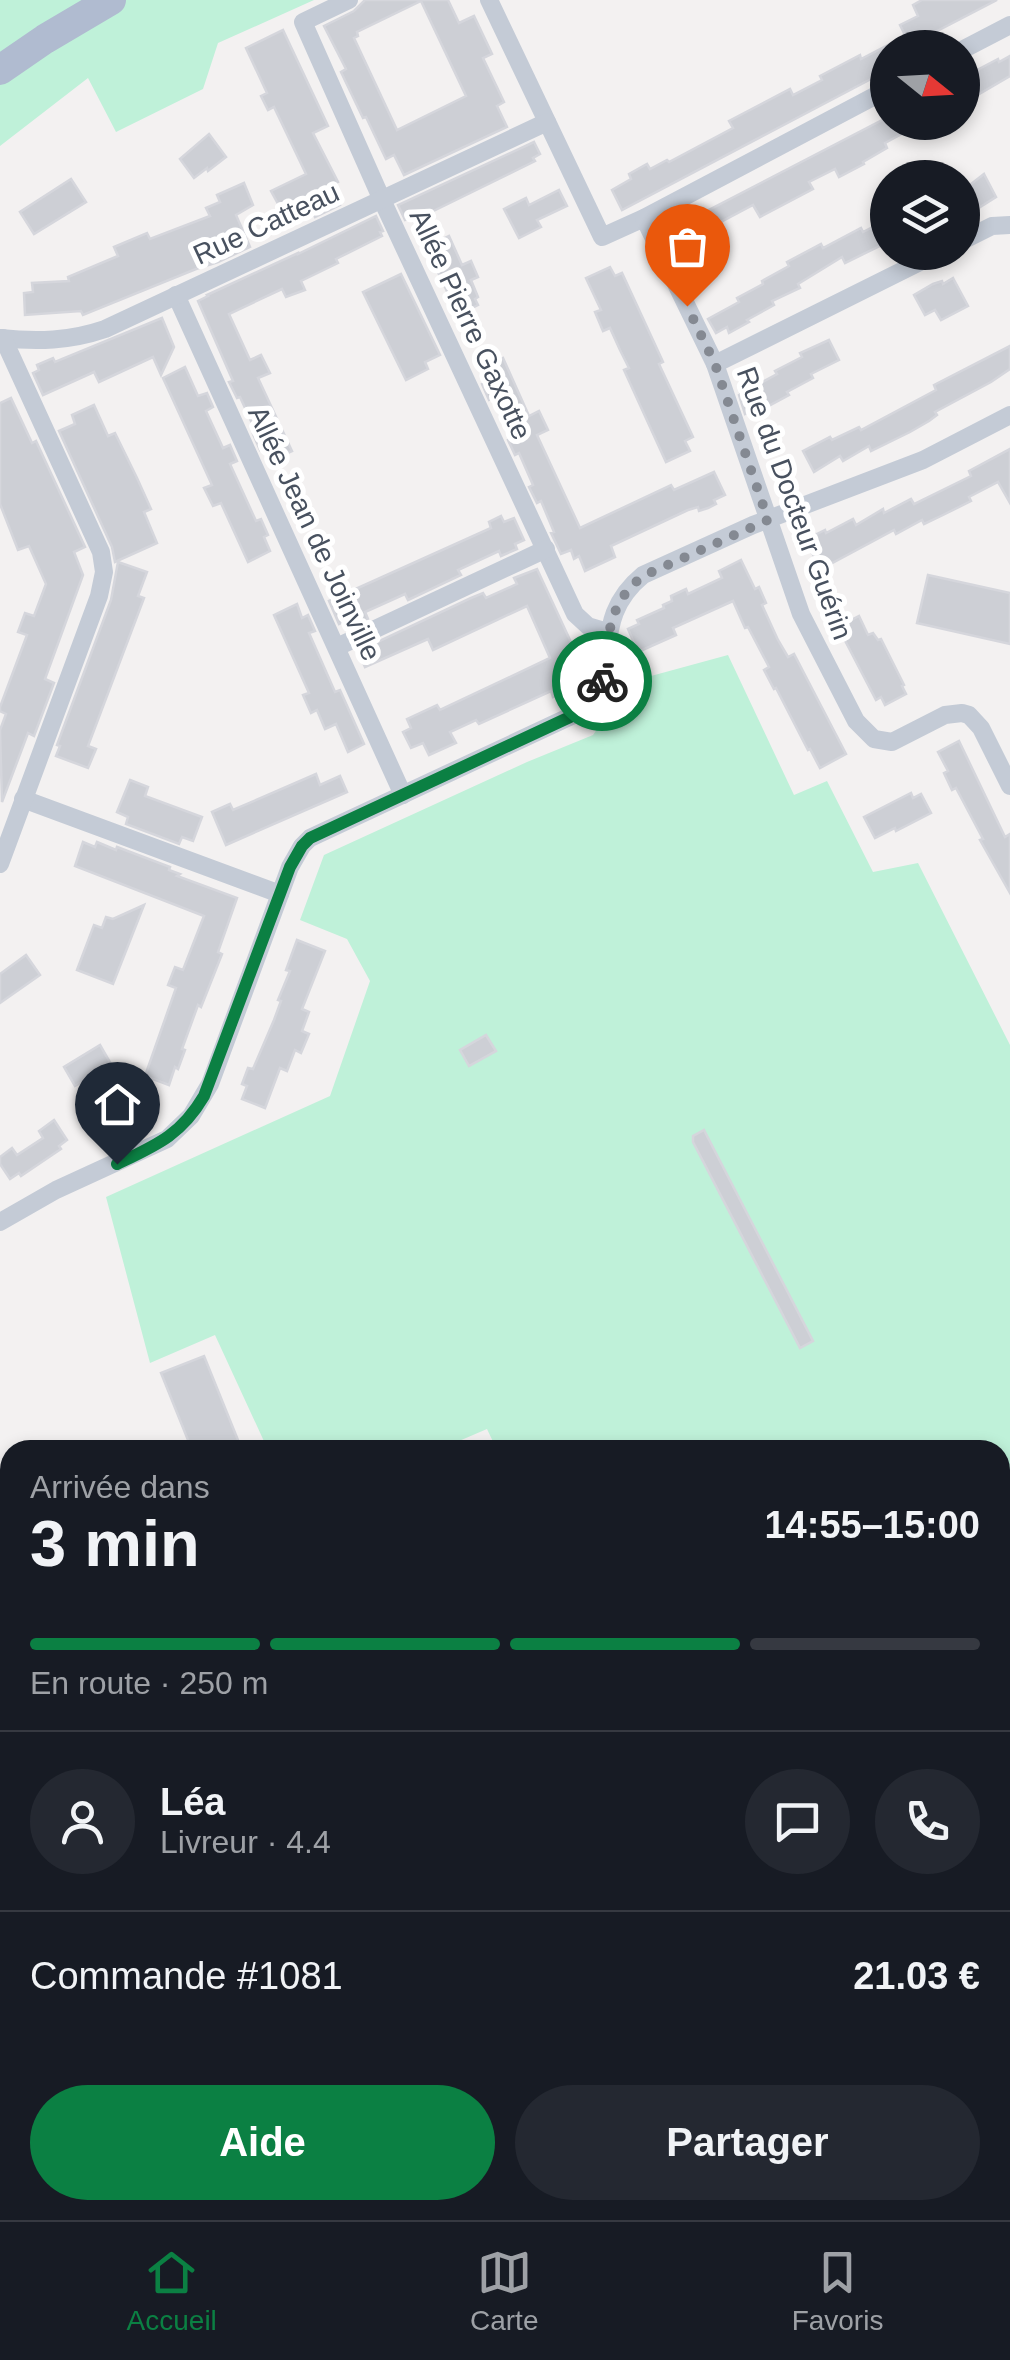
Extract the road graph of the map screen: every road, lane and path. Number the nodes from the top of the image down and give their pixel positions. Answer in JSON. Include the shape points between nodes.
{"nodes":[{"id":1,"x":86,"y":0,"type":"edge"},
{"id":2,"x":111,"y":0,"type":"edge"},
{"id":3,"x":348,"y":0,"type":"edge"},
{"id":4,"x":488,"y":0,"type":"edge"},
{"id":5,"x":1010,"y":25,"type":"edge"},
{"id":6,"x":980,"y":41,"type":"edge"},
{"id":7,"x":0,"y":53,"type":"edge"},
{"id":8,"x":0,"y":70,"type":"edge"},
{"id":9,"x":870,"y":99,"type":"edge"},
{"id":10,"x":547,"y":122,"type":"junction"},
{"id":11,"x":382,"y":200,"type":"junction"},
{"id":12,"x":644,"y":218,"type":"junction"},
{"id":13,"x":1010,"y":225,"type":"edge"},
{"id":14,"x":980,"y":232,"type":"edge"},
{"id":15,"x":904,"y":270,"type":"edge"},
{"id":16,"x":176,"y":294,"type":"junction"},
{"id":17,"x":2,"y":338,"type":"edge"},
{"id":18,"x":715,"y":364,"type":"junction"},
{"id":19,"x":1010,"y":415,"type":"edge"},
{"id":20,"x":768,"y":520,"type":"junction"},
{"id":21,"x":546,"y":550,"type":"junction"},
{"id":22,"x":608,"y":632,"type":"junction"},
{"id":23,"x":336,"y":647,"type":"junction"},
{"id":24,"x":1010,"y":786,"type":"edge"},
{"id":25,"x":403,"y":794,"type":"junction"},
{"id":26,"x":23,"y":799,"type":"junction"},
{"id":27,"x":1,"y":857,"type":"edge"},
{"id":28,"x":280,"y":894,"type":"junction"},
{"id":29,"x":0,"y":1222,"type":"edge"}],
"edges":[{"from":1,"to":7,"type":"main road"},
{"from":2,"to":8,"type":"main road"},
{"from":3,"to":11,"type":"street","name":"Allée Pierre Gaxotte","via":[[302,22]]},
{"from":4,"to":10,"type":"street"},
{"from":5,"to":6,"type":"street"},
{"from":9,"to":12,"type":"street"},
{"from":10,"to":11,"type":"street","name":"Rue Catteau"},
{"from":10,"to":12,"type":"street","via":[[602,237]]},
{"from":11,"to":16,"type":"street","name":"Rue Catteau"},
{"from":11,"to":21,"type":"street","name":"Allée Pierre Gaxotte"},
{"from":12,"to":18,"type":"street","name":"Rue du Docteur Guérin"},
{"from":13,"to":14,"type":"street"},
{"from":15,"to":18,"type":"street"},
{"from":16,"to":17,"type":"street","name":"Rue Catteau","via":[[78,338]]},
{"from":16,"to":23,"type":"street","name":"Allée Jean de Joinville"},
{"from":17,"to":26,"type":"street","via":[[101,552],[104,572]]},
{"from":18,"to":20,"type":"street","name":"Rue du Docteur Guérin"},
{"from":19,"to":20,"type":"street","via":[[923,460]]},
{"from":20,"to":22,"type":"street","via":[[643,576],[615,607]]},
{"from":20,"to":24,"type":"street","name":"Rue du Docteur Guérin","via":[[806,627],[856,721],[874,739],[892,742],[962,712],[981,728]]},
{"from":21,"to":22,"type":"street","name":"Allée Pierre Gaxotte","via":[[575,614]]},
{"from":21,"to":23,"type":"street"},
{"from":22,"to":25,"type":"street","via":[[602,681],[584,710]]},
{"from":23,"to":25,"type":"street","name":"Allée Jean de Joinville"},
{"from":25,"to":28,"type":"street","via":[[310,838]]},
{"from":26,"to":27,"type":"street"},
{"from":26,"to":28,"type":"street"},
{"from":28,"to":29,"type":"street","via":[[210,1084],[191,1116],[157,1145]]}]}
